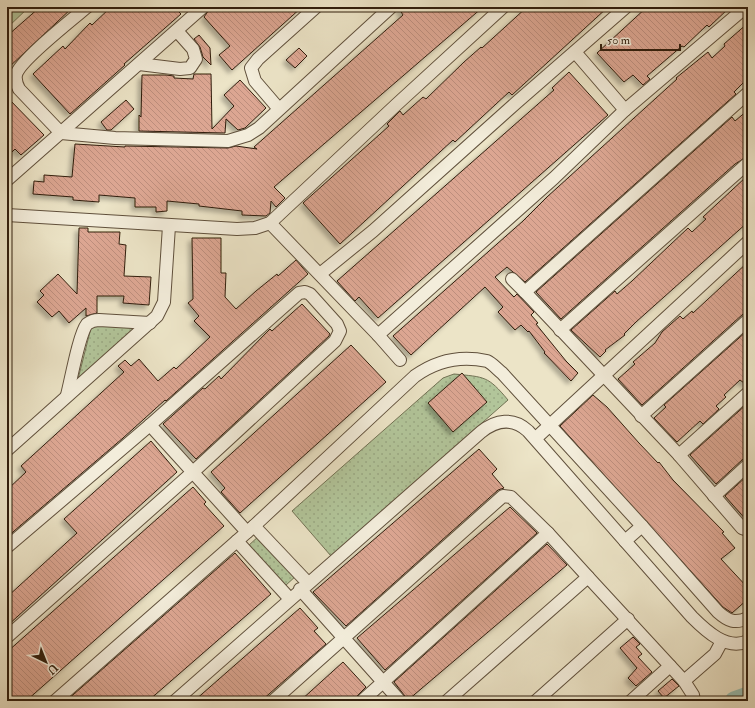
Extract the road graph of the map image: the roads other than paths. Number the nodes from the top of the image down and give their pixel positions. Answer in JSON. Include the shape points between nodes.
{"nodes":[{"id":1,"x":87,"y":7,"type":"edge"},
{"id":2,"x":203,"y":7,"type":"edge"},
{"id":3,"x":316,"y":7,"type":"edge"},
{"id":4,"x":391,"y":7,"type":"edge"},
{"id":5,"x":503,"y":7,"type":"edge"},
{"id":6,"x":626,"y":7,"type":"edge"},
{"id":7,"x":746,"y":7,"type":"edge"},
{"id":8,"x":177,"y":31,"type":"junction"},
{"id":9,"x":575,"y":52,"type":"junction"},
{"id":10,"x":139,"y":64,"type":"junction"},
{"id":11,"x":748,"y":93,"type":"edge"},
{"id":12,"x":279,"y":110,"type":"junction"},
{"id":13,"x":625,"y":110,"type":"junction"},
{"id":14,"x":61,"y":133,"type":"junction"},
{"id":15,"x":748,"y":163,"type":"edge"},
{"id":16,"x":7,"y":180,"type":"edge"},
{"id":17,"x":7,"y":215,"type":"edge"},
{"id":18,"x":270,"y":223,"type":"junction"},
{"id":19,"x":169,"y":226,"type":"junction"},
{"id":20,"x":748,"y":242,"type":"edge"},
{"id":21,"x":320,"y":274,"type":"junction"},
{"id":22,"x":512,"y":279,"type":"dead end"},
{"id":23,"x":525,"y":292,"type":"junction"},
{"id":24,"x":748,"y":320,"type":"edge"},
{"id":25,"x":150,"y":322,"type":"junction"},
{"id":26,"x":560,"y":330,"type":"junction"},
{"id":27,"x":378,"y":335,"type":"junction"},
{"id":28,"x":400,"y":360,"type":"dead end"},
{"id":29,"x":605,"y":376,"type":"junction"},
{"id":30,"x":748,"y":393,"type":"edge"},
{"id":31,"x":67,"y":395,"type":"junction"},
{"id":32,"x":641,"y":416,"type":"junction"},
{"id":33,"x":150,"y":425,"type":"junction"},
{"id":34,"x":550,"y":425,"type":"junction"},
{"id":35,"x":536,"y":438,"type":"junction"},
{"id":36,"x":7,"y":450,"type":"edge"},
{"id":37,"x":679,"y":455,"type":"junction"},
{"id":38,"x":748,"y":465,"type":"edge"},
{"id":39,"x":193,"y":472,"type":"junction"},
{"id":40,"x":714,"y":496,"type":"junction"},
{"id":41,"x":642,"y":526,"type":"junction"},
{"id":42,"x":251,"y":529,"type":"junction"},
{"id":43,"x":748,"y":530,"type":"edge"},
{"id":44,"x":548,"y":532,"type":"junction"},
{"id":45,"x":238,"y":541,"type":"junction"},
{"id":46,"x":625,"y":541,"type":"junction"},
{"id":47,"x":7,"y":547,"type":"edge"},
{"id":48,"x":588,"y":576,"type":"junction"},
{"id":49,"x":304,"y":586,"type":"junction"},
{"id":50,"x":290,"y":600,"type":"junction"},
{"id":51,"x":748,"y":618,"type":"edge"},
{"id":52,"x":628,"y":620,"type":"junction"},
{"id":53,"x":7,"y":637,"type":"edge"},
{"id":54,"x":345,"y":639,"type":"junction"},
{"id":55,"x":722,"y":641,"type":"junction"},
{"id":56,"x":748,"y":641,"type":"edge"},
{"id":57,"x":734,"y":643,"type":"junction"},
{"id":58,"x":748,"y":647,"type":"edge"},
{"id":59,"x":670,"y":666,"type":"junction"},
{"id":60,"x":684,"y":681,"type":"junction"},
{"id":61,"x":383,"y":682,"type":"junction"},
{"id":62,"x":55,"y":701,"type":"edge"},
{"id":63,"x":176,"y":701,"type":"edge"},
{"id":64,"x":273,"y":701,"type":"edge"},
{"id":65,"x":362,"y":701,"type":"edge"},
{"id":66,"x":400,"y":701,"type":"edge"},
{"id":67,"x":447,"y":701,"type":"edge"},
{"id":68,"x":536,"y":701,"type":"edge"},
{"id":69,"x":631,"y":701,"type":"edge"},
{"id":70,"x":694,"y":701,"type":"edge"}],
"edges":[{"from":1,"to":14,"type":"street","via":[[25,61],[16,74],[19,90]]},
{"from":2,"to":8,"type":"street"},
{"from":3,"to":12,"type":"street","via":[[251,68],[255,81]]},
{"from":4,"to":12,"type":"street"},
{"from":5,"to":18,"type":"street"},
{"from":6,"to":9,"type":"street"},
{"from":7,"to":13,"type":"street"},
{"from":8,"to":10,"type":"street"},
{"from":8,"to":10,"type":"street","via":[[195,54],[196,59],[190,68]]},
{"from":9,"to":13,"type":"street"},
{"from":9,"to":21,"type":"street","via":[[373,231]]},
{"from":10,"to":14,"type":"street"},
{"from":11,"to":23,"type":"street"},
{"from":12,"to":14,"type":"street","via":[[248,135],[228,141],[115,138]]},
{"from":13,"to":27,"type":"street","via":[[554,178]]},
{"from":14,"to":16,"type":"street"},
{"from":15,"to":26,"type":"street"},
{"from":17,"to":19,"type":"street"},
{"from":18,"to":19,"type":"street","via":[[242,229]]},
{"from":18,"to":21,"type":"street"},
{"from":19,"to":25,"type":"street","via":[[164,302],[157,316]]},
{"from":20,"to":29,"type":"street"},
{"from":21,"to":27,"type":"street"},
{"from":22,"to":23,"type":"street"},
{"from":23,"to":26,"type":"street"},
{"from":24,"to":32,"type":"street"},
{"from":25,"to":31,"type":"street"},
{"from":25,"to":31,"type":"street","via":[[93,320],[88,323]]},
{"from":26,"to":29,"type":"street"},
{"from":27,"to":28,"type":"street"},
{"from":29,"to":32,"type":"street"},
{"from":29,"to":34,"type":"street"},
{"from":30,"to":37,"type":"street"},
{"from":31,"to":36,"type":"street"},
{"from":32,"to":37,"type":"street"},
{"from":33,"to":39,"type":"street"},
{"from":33,"to":39,"type":"street","via":[[294,296],[299,292],[310,294],[337,324],[339,336]]},
{"from":33,"to":47,"type":"street"},
{"from":34,"to":35,"type":"street"},
{"from":34,"to":41,"type":"street"},
{"from":34,"to":42,"type":"street","via":[[488,361],[452,359],[429,366],[409,381]]},
{"from":35,"to":46,"type":"street"},
{"from":35,"to":49,"type":"street","via":[[515,422],[498,422],[488,426]]},
{"from":37,"to":40,"type":"street"},
{"from":38,"to":40,"type":"street"},
{"from":39,"to":42,"type":"street"},
{"from":39,"to":53,"type":"street"},
{"from":40,"to":43,"type":"street","via":[[742,528]]},
{"from":41,"to":46,"type":"street"},
{"from":41,"to":51,"type":"street","via":[[726,619],[735,622]]},
{"from":42,"to":45,"type":"street"},
{"from":42,"to":49,"type":"street"},
{"from":44,"to":48,"type":"street"},
{"from":44,"to":54,"type":"street","via":[[511,492],[500,499]]},
{"from":44,"to":61,"type":"street"},
{"from":45,"to":50,"type":"street"},
{"from":45,"to":62,"type":"street"},
{"from":46,"to":55,"type":"street","via":[[706,632]]},
{"from":48,"to":52,"type":"street"},
{"from":48,"to":67,"type":"street"},
{"from":49,"to":50,"type":"street"},
{"from":49,"to":54,"type":"street"},
{"from":50,"to":63,"type":"street"},
{"from":52,"to":59,"type":"street"},
{"from":52,"to":68,"type":"street"},
{"from":54,"to":61,"type":"street"},
{"from":54,"to":64,"type":"street"},
{"from":55,"to":57,"type":"street"},
{"from":55,"to":60,"type":"street","via":[[714,654]]},
{"from":56,"to":57,"type":"street"},
{"from":57,"to":58,"type":"street"},
{"from":59,"to":60,"type":"street"},
{"from":59,"to":69,"type":"street"},
{"from":60,"to":70,"type":"street"},
{"from":61,"to":65,"type":"street"},
{"from":61,"to":66,"type":"street"}]}
